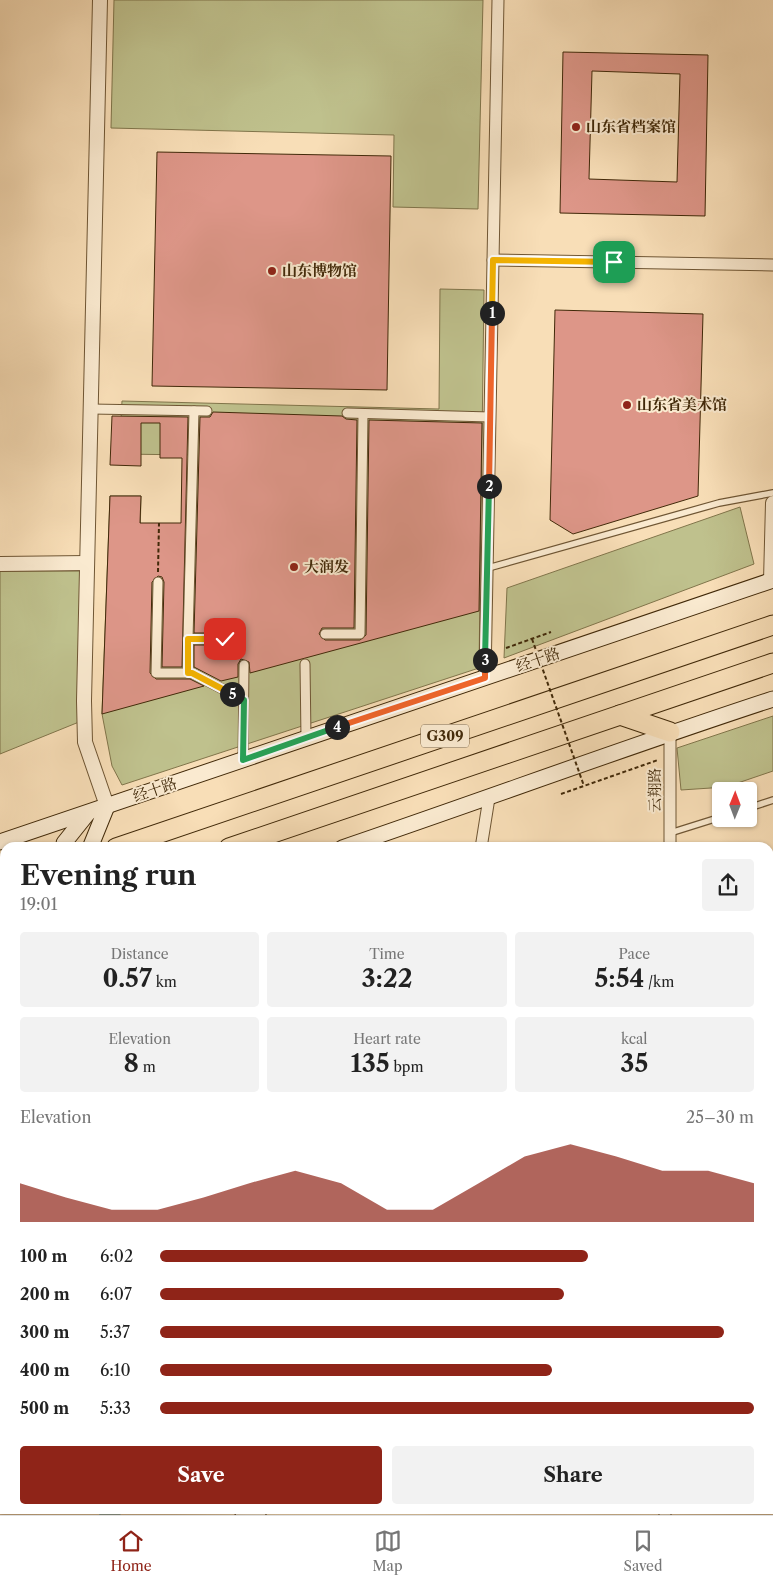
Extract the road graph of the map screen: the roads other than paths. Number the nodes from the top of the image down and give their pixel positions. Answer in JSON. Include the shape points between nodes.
{"nodes":[{"id":1,"x":100,"y":0,"type":"edge"},
{"id":2,"x":498,"y":0,"type":"edge"},
{"id":3,"x":493,"y":260,"type":"junction"},
{"id":4,"x":773,"y":265,"type":"edge"},
{"id":5,"x":91,"y":409,"type":"junction"},
{"id":6,"x":194,"y":411,"type":"dead end"},
{"id":7,"x":207,"y":411,"type":"dead end"},
{"id":8,"x":347,"y":414,"type":"dead end"},
{"id":9,"x":363,"y":414,"type":"junction"},
{"id":10,"x":490,"y":417,"type":"junction"},
{"id":11,"x":773,"y":493,"type":"edge"},
{"id":12,"x":773,"y":503,"type":"edge"},
{"id":13,"x":87,"y":563,"type":"junction"},
{"id":14,"x":0,"y":564,"type":"edge"},
{"id":15,"x":487,"y":568,"type":"junction"},
{"id":16,"x":772,"y":581,"type":"edge"},
{"id":17,"x":158,"y":582,"type":"road end"},
{"id":18,"x":773,"y":625,"type":"edge"},
{"id":19,"x":325,"y":634,"type":"dead end"},
{"id":20,"x":188,"y":639,"type":"junction"},
{"id":21,"x":225,"y":639,"type":"dead end"},
{"id":22,"x":773,"y":663,"type":"edge"},
{"id":23,"x":305,"y":664,"type":"dead end"},
{"id":24,"x":244,"y":665,"type":"dead end"},
{"id":25,"x":188,"y":673,"type":"junction"},
{"id":26,"x":485,"y":678,"type":"junction"},
{"id":27,"x":773,"y":699,"type":"edge"},
{"id":28,"x":244,"y":700,"type":"junction"},
{"id":29,"x":620,"y":715,"type":"junction"},
{"id":30,"x":670,"y":732,"type":"junction"},
{"id":31,"x":306,"y":738,"type":"junction"},
{"id":32,"x":243,"y":760,"type":"junction"},
{"id":33,"x":489,"y":798,"type":"junction"},
{"id":34,"x":773,"y":800,"type":"edge"},
{"id":35,"x":758,"y":805,"type":"edge"},
{"id":36,"x":107,"y":806,"type":"junction"},
{"id":37,"x":88,"y":813,"type":"junction"},
{"id":38,"x":712,"y":820,"type":"edge"},
{"id":39,"x":670,"y":833,"type":"junction"},
{"id":40,"x":0,"y":842,"type":"edge"},
{"id":41,"x":65,"y":842,"type":"edge"},
{"id":42,"x":92,"y":842,"type":"edge"},
{"id":43,"x":134,"y":842,"type":"edge"},
{"id":44,"x":247,"y":842,"type":"edge"},
{"id":45,"x":360,"y":842,"type":"edge"},
{"id":46,"x":483,"y":842,"type":"edge"},
{"id":47,"x":670,"y":842,"type":"edge"}],
"edges":[{"from":1,"to":5,"type":"street"},
{"from":2,"to":3,"type":"street"},
{"from":3,"to":4,"type":"street"},
{"from":3,"to":10,"type":"street"},
{"from":5,"to":7,"type":"street"},
{"from":5,"to":13,"type":"street"},
{"from":6,"to":20,"type":"street"},
{"from":8,"to":9,"type":"street"},
{"from":9,"to":10,"type":"street"},
{"from":9,"to":19,"type":"street","via":[[360,634]]},
{"from":10,"to":15,"type":"street"},
{"from":11,"to":15,"type":"lane","via":[[718,503]]},
{"from":12,"to":16,"type":"street"},
{"from":13,"to":14,"type":"street"},
{"from":13,"to":36,"type":"street","via":[[85,742]]},
{"from":15,"to":26,"type":"street"},
{"from":16,"to":26,"type":"main road","name":"经十路"},
{"from":17,"to":25,"type":"street","via":[[156,673]]},
{"from":18,"to":43,"type":"highway","number":"G309"},
{"from":20,"to":21,"type":"street"},
{"from":20,"to":25,"type":"street"},
{"from":22,"to":29,"type":"highway","number":"G309"},
{"from":23,"to":31,"type":"street"},
{"from":24,"to":28,"type":"street"},
{"from":25,"to":28,"type":"street"},
{"from":26,"to":31,"type":"main road","name":"经十路"},
{"from":27,"to":30,"type":"main road"},
{"from":28,"to":32,"type":"street"},
{"from":29,"to":30,"type":"highway"},
{"from":29,"to":44,"type":"highway","number":"G309"},
{"from":30,"to":33,"type":"main road"},
{"from":30,"to":39,"type":"street","name":"云翔路"},
{"from":31,"to":32,"type":"main road","name":"经十路"},
{"from":32,"to":36,"type":"main road","name":"经十路"},
{"from":33,"to":45,"type":"main road"},
{"from":33,"to":46,"type":"street"},
{"from":34,"to":35,"type":"lane"},
{"from":36,"to":37,"type":"main road","name":"经十路"},
{"from":36,"to":42,"type":"main road"},
{"from":37,"to":40,"type":"main road"},
{"from":37,"to":41,"type":"main road"},
{"from":38,"to":39,"type":"lane"},
{"from":39,"to":47,"type":"street","name":"云翔路"}]}
